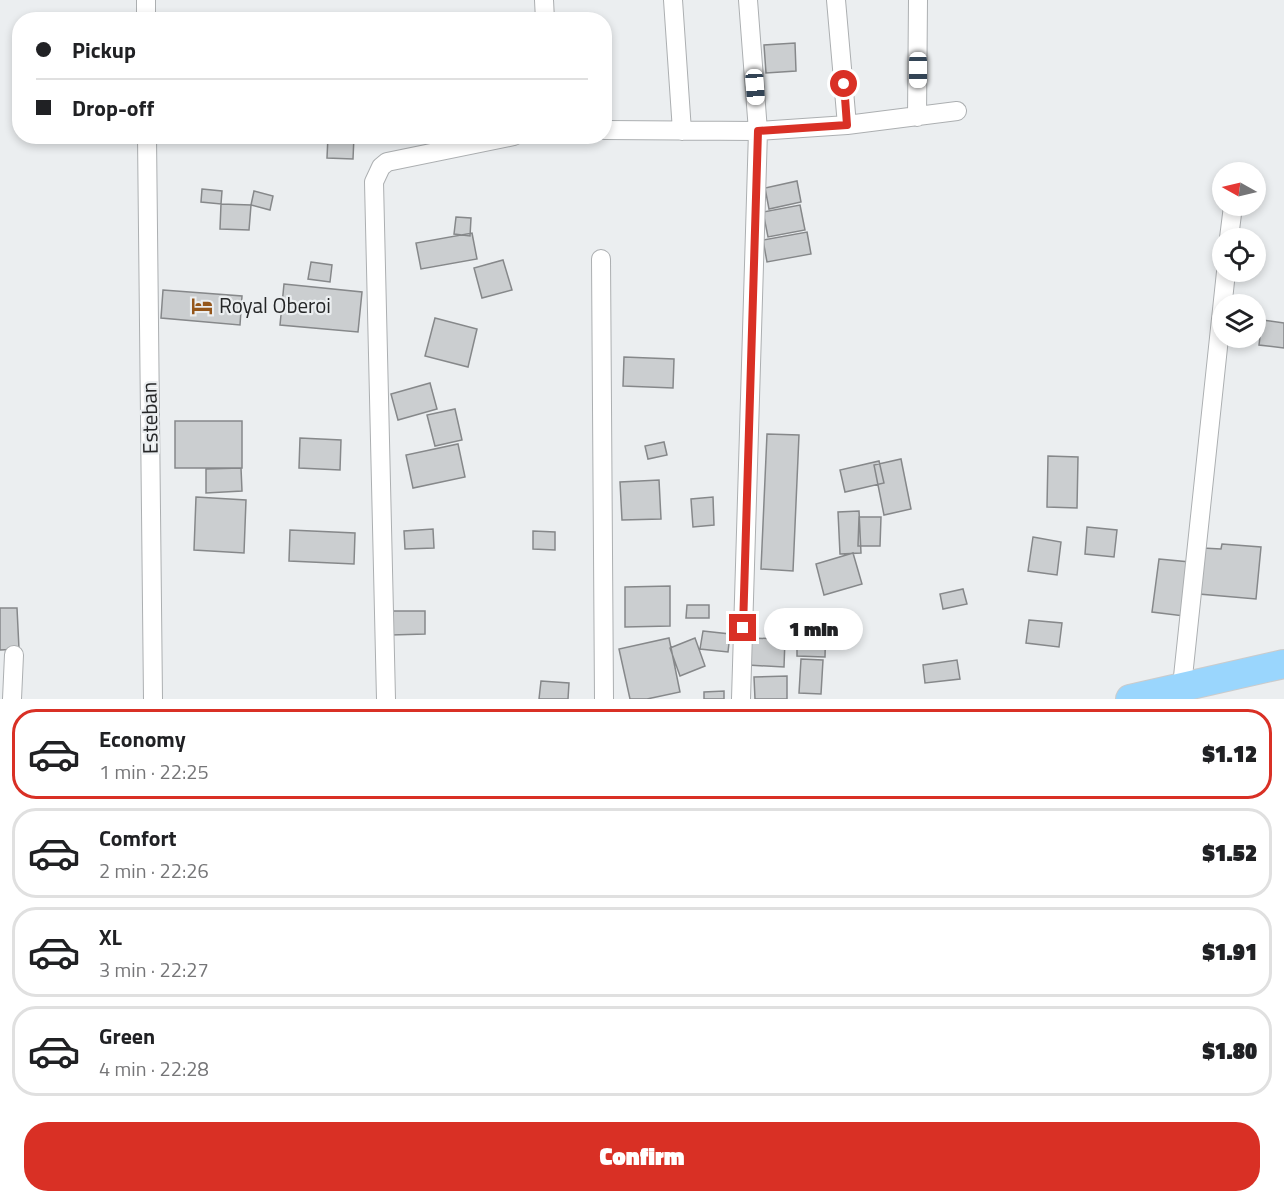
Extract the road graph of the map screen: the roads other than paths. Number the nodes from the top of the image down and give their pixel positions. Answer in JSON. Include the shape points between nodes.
{"nodes":[{"id":1,"x":673,"y":0,"type":"edge"},
{"id":2,"x":748,"y":0,"type":"edge"},
{"id":3,"x":836,"y":0,"type":"edge"},
{"id":4,"x":918,"y":0,"type":"edge"},
{"id":5,"x":957,"y":111,"type":"dead end"},
{"id":6,"x":917,"y":117,"type":"junction"},
{"id":7,"x":847,"y":125,"type":"junction"},
{"id":8,"x":612,"y":130,"type":"edge"},
{"id":9,"x":682,"y":131,"type":"junction"},
{"id":10,"x":758,"y":131,"type":"junction"},
{"id":11,"x":147,"y":144,"type":"edge"},
{"id":12,"x":475,"y":144,"type":"edge"},
{"id":13,"x":601,"y":259,"type":"dead end"},
{"id":14,"x":1225,"y":282,"type":"edge"},
{"id":15,"x":14,"y":655,"type":"dead end"},
{"id":16,"x":1284,"y":664,"type":"edge"},
{"id":17,"x":1191,"y":689,"type":"edge"},
{"id":18,"x":12,"y":699,"type":"edge"},
{"id":19,"x":153,"y":699,"type":"edge"},
{"id":20,"x":386,"y":699,"type":"edge"},
{"id":21,"x":604,"y":699,"type":"edge"},
{"id":22,"x":741,"y":699,"type":"edge"},
{"id":23,"x":1131,"y":699,"type":"edge"}],
"edges":[{"from":1,"to":9,"type":"street"},
{"from":2,"to":10,"type":"street"},
{"from":3,"to":7,"type":"street"},
{"from":4,"to":6,"type":"street"},
{"from":5,"to":6,"type":"street"},
{"from":6,"to":7,"type":"street"},
{"from":7,"to":10,"type":"street"},
{"from":8,"to":9,"type":"street"},
{"from":9,"to":10,"type":"street"},
{"from":10,"to":22,"type":"street"},
{"from":11,"to":19,"type":"street","name":"Esteban"},
{"from":12,"to":20,"type":"street","via":[[387,162],[374,182]]},
{"from":13,"to":21,"type":"street"},
{"from":14,"to":17,"type":"street"},
{"from":15,"to":18,"type":"street"},
{"from":16,"to":17,"type":"main road"},
{"from":17,"to":23,"type":"main road"}]}
